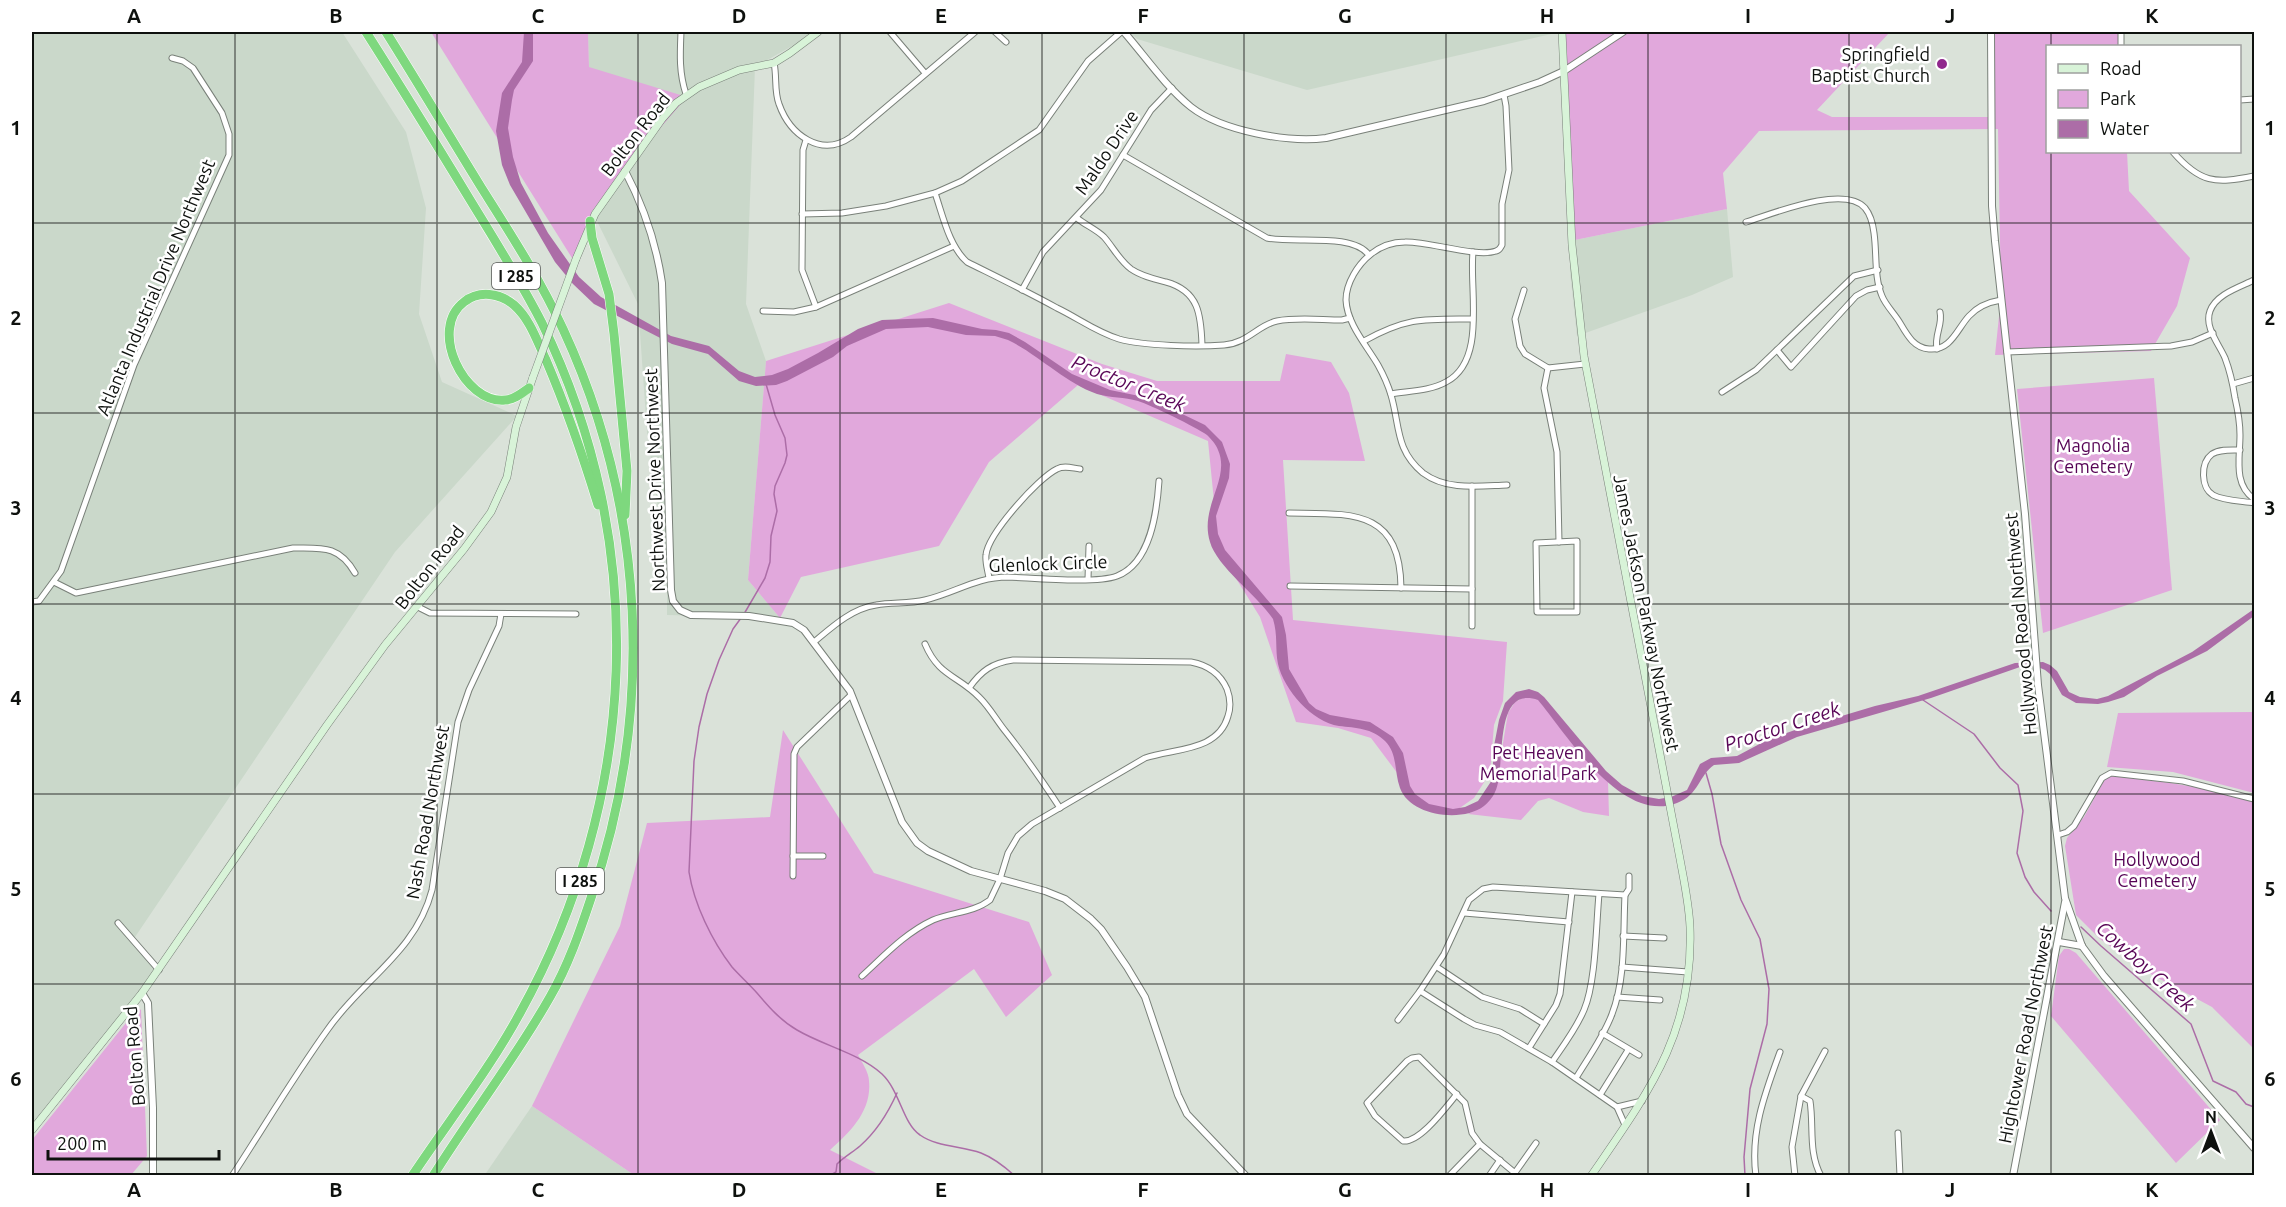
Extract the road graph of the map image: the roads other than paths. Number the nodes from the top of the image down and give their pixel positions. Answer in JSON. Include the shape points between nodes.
{"nodes":[{"id":1,"x":366,"y":32,"type":"edge"},
{"id":2,"x":386,"y":32,"type":"edge"},
{"id":3,"x":681,"y":32,"type":"edge"},
{"id":4,"x":818,"y":32,"type":"edge"},
{"id":5,"x":890,"y":32,"type":"edge"},
{"id":6,"x":975,"y":32,"type":"edge"},
{"id":7,"x":995,"y":32,"type":"edge"},
{"id":8,"x":1122,"y":32,"type":"edge"},
{"id":9,"x":1562,"y":32,"type":"edge"},
{"id":10,"x":1623,"y":32,"type":"edge"},
{"id":11,"x":1991,"y":32,"type":"edge"},
{"id":12,"x":1006,"y":42,"type":"dead end"},
{"id":13,"x":172,"y":58,"type":"dead end"},
{"id":14,"x":774,"y":63,"type":"junction"},
{"id":15,"x":1564,"y":71,"type":"junction"},
{"id":16,"x":925,"y":73,"type":"junction"},
{"id":17,"x":1172,"y":87,"type":"junction"},
{"id":18,"x":686,"y":94,"type":"junction"},
{"id":19,"x":1504,"y":95,"type":"junction"},
{"id":20,"x":806,"y":140,"type":"junction"},
{"id":21,"x":2174,"y":153,"type":"edge"},
{"id":22,"x":1124,"y":155,"type":"junction"},
{"id":23,"x":625,"y":171,"type":"junction"},
{"id":24,"x":2254,"y":176,"type":"edge"},
{"id":25,"x":935,"y":193,"type":"junction"},
{"id":26,"x":802,"y":214,"type":"junction"},
{"id":27,"x":1077,"y":218,"type":"junction"},
{"id":28,"x":590,"y":221,"type":"junction"},
{"id":29,"x":1746,"y":222,"type":"dead end"},
{"id":30,"x":954,"y":246,"type":"junction"},
{"id":31,"x":1473,"y":252,"type":"junction"},
{"id":32,"x":1369,"y":255,"type":"junction"},
{"id":33,"x":1878,"y":270,"type":"junction"},
{"id":34,"x":2254,"y":280,"type":"edge"},
{"id":35,"x":1880,"y":287,"type":"junction"},
{"id":36,"x":1022,"y":290,"type":"junction"},
{"id":37,"x":1524,"y":290,"type":"dead end"},
{"id":38,"x":2001,"y":300,"type":"junction"},
{"id":39,"x":816,"y":307,"type":"junction"},
{"id":40,"x":763,"y":311,"type":"dead end"},
{"id":41,"x":1940,"y":312,"type":"dead end"},
{"id":42,"x":1350,"y":318,"type":"junction"},
{"id":43,"x":1472,"y":319,"type":"junction"},
{"id":44,"x":2212,"y":333,"type":"junction"},
{"id":45,"x":1364,"y":341,"type":"junction"},
{"id":46,"x":1202,"y":345,"type":"junction"},
{"id":47,"x":1937,"y":349,"type":"junction"},
{"id":48,"x":1777,"y":350,"type":"junction"},
{"id":49,"x":2007,"y":352,"type":"junction"},
{"id":50,"x":1585,"y":364,"type":"junction"},
{"id":51,"x":1548,"y":368,"type":"junction"},
{"id":52,"x":2254,"y":378,"type":"edge"},
{"id":53,"x":2233,"y":384,"type":"junction"},
{"id":54,"x":529,"y":388,"type":"junction"},
{"id":55,"x":1722,"y":392,"type":"dead end"},
{"id":56,"x":1391,"y":394,"type":"junction"},
{"id":57,"x":2240,"y":450,"type":"junction"},
{"id":58,"x":1080,"y":469,"type":"dead end"},
{"id":59,"x":1159,"y":481,"type":"dead end"},
{"id":60,"x":1507,"y":485,"type":"dead end"},
{"id":61,"x":1472,"y":486,"type":"junction"},
{"id":62,"x":2254,"y":501,"type":"edge"},
{"id":63,"x":1289,"y":513,"type":"dead end"},
{"id":64,"x":624,"y":526,"type":"junction"},
{"id":65,"x":1559,"y":542,"type":"junction"},
{"id":66,"x":610,"y":544,"type":"junction"},
{"id":67,"x":1089,"y":546,"type":"dead end"},
{"id":68,"x":355,"y":573,"type":"dead end"},
{"id":69,"x":989,"y":578,"type":"junction"},
{"id":70,"x":1088,"y":579,"type":"junction"},
{"id":71,"x":54,"y":582,"type":"junction"},
{"id":72,"x":1290,"y":586,"type":"dead end"},
{"id":73,"x":1401,"y":588,"type":"junction"},
{"id":74,"x":1472,"y":589,"type":"junction"},
{"id":75,"x":32,"y":602,"type":"edge"},
{"id":76,"x":418,"y":607,"type":"junction"},
{"id":77,"x":501,"y":614,"type":"junction"},
{"id":78,"x":576,"y":614,"type":"dead end"},
{"id":79,"x":1472,"y":626,"type":"dead end"},
{"id":80,"x":814,"y":642,"type":"junction"},
{"id":81,"x":925,"y":644,"type":"dead end"},
{"id":82,"x":969,"y":688,"type":"junction"},
{"id":83,"x":851,"y":695,"type":"junction"},
{"id":84,"x":2254,"y":799,"type":"edge"},
{"id":85,"x":1060,"y":808,"type":"junction"},
{"id":86,"x":2058,"y":835,"type":"junction"},
{"id":87,"x":793,"y":856,"type":"junction"},
{"id":88,"x":823,"y":856,"type":"dead end"},
{"id":89,"x":792,"y":876,"type":"dead end"},
{"id":90,"x":1629,"y":876,"type":"dead end"},
{"id":91,"x":1000,"y":879,"type":"junction"},
{"id":92,"x":1572,"y":892,"type":"junction"},
{"id":93,"x":1599,"y":894,"type":"junction"},
{"id":94,"x":1625,"y":896,"type":"junction"},
{"id":95,"x":2066,"y":898,"type":"junction"},
{"id":96,"x":1464,"y":913,"type":"junction"},
{"id":97,"x":1569,"y":922,"type":"junction"},
{"id":98,"x":118,"y":923,"type":"dead end"},
{"id":99,"x":1623,"y":936,"type":"junction"},
{"id":100,"x":1664,"y":938,"type":"dead end"},
{"id":101,"x":2059,"y":942,"type":"junction"},
{"id":102,"x":2082,"y":946,"type":"junction"},
{"id":103,"x":1437,"y":967,"type":"junction"},
{"id":104,"x":1622,"y":967,"type":"junction"},
{"id":105,"x":159,"y":970,"type":"junction"},
{"id":106,"x":1688,"y":972,"type":"junction"},
{"id":107,"x":862,"y":976,"type":"dead end"},
{"id":108,"x":1420,"y":991,"type":"junction"},
{"id":109,"x":142,"y":993,"type":"junction"},
{"id":110,"x":1617,"y":997,"type":"junction"},
{"id":111,"x":1660,"y":1000,"type":"dead end"},
{"id":112,"x":1398,"y":1020,"type":"dead end"},
{"id":113,"x":1544,"y":1024,"type":"junction"},
{"id":114,"x":1602,"y":1033,"type":"junction"},
{"id":115,"x":1529,"y":1048,"type":"junction"},
{"id":116,"x":1628,"y":1050,"type":"junction"},
{"id":117,"x":1825,"y":1051,"type":"dead end"},
{"id":118,"x":1780,"y":1052,"type":"dead end"},
{"id":119,"x":1639,"y":1055,"type":"dead end"},
{"id":120,"x":1552,"y":1062,"type":"junction"},
{"id":121,"x":1576,"y":1078,"type":"junction"},
{"id":122,"x":1457,"y":1094,"type":"junction"},
{"id":123,"x":1600,"y":1095,"type":"junction"},
{"id":124,"x":1801,"y":1096,"type":"junction"},
{"id":125,"x":1642,"y":1101,"type":"junction"},
{"id":126,"x":1617,"y":1107,"type":"junction"},
{"id":127,"x":1625,"y":1125,"type":"junction"},
{"id":128,"x":32,"y":1130,"type":"edge"},
{"id":129,"x":1898,"y":1133,"type":"dead end"},
{"id":130,"x":1536,"y":1143,"type":"dead end"},
{"id":131,"x":1480,"y":1144,"type":"junction"},
{"id":132,"x":2254,"y":1148,"type":"edge"},
{"id":133,"x":1500,"y":1160,"type":"junction"},
{"id":134,"x":1514,"y":1174,"type":"edge"},
{"id":135,"x":153,"y":1176,"type":"edge"},
{"id":136,"x":232,"y":1176,"type":"edge"},
{"id":137,"x":412,"y":1176,"type":"edge"},
{"id":138,"x":433,"y":1176,"type":"edge"},
{"id":139,"x":1246,"y":1176,"type":"edge"},
{"id":140,"x":1449,"y":1176,"type":"edge"},
{"id":141,"x":1489,"y":1176,"type":"edge"},
{"id":142,"x":1591,"y":1176,"type":"edge"},
{"id":143,"x":1756,"y":1176,"type":"edge"},
{"id":144,"x":1795,"y":1176,"type":"edge"},
{"id":145,"x":1821,"y":1176,"type":"edge"},
{"id":146,"x":1900,"y":1176,"type":"edge"},
{"id":147,"x":2013,"y":1176,"type":"edge"}],
"edges":[{"from":1,"to":66,"type":"highway","number":"I 285","via":[[506,258],[543,326],[585,432]]},
{"from":2,"to":64,"type":"highway","number":"I 285","via":[[527,261],[563,329],[594,406]]},
{"from":3,"to":18,"type":"street","via":[[679,63]]},
{"from":4,"to":14,"type":"main road","name":"Bolton Road"},
{"from":5,"to":16,"type":"street"},
{"from":6,"to":16,"type":"street"},
{"from":7,"to":12,"type":"street"},
{"from":8,"to":17,"type":"street"},
{"from":8,"to":25,"type":"street","via":[[1088,61],[1047,121],[1030,137],[962,181]]},
{"from":9,"to":15,"type":"main road","name":"James Jackson Parkway Northwest"},
{"from":10,"to":15,"type":"street"},
{"from":11,"to":38,"type":"street","name":"Hollywood Road Northwest","via":[[1992,206]]},
{"from":13,"to":71,"type":"street","name":"Atlanta Industrial Drive Northwest","via":[[193,68],[222,113],[229,134],[229,155],[134,365],[62,571]]},
{"from":14,"to":18,"type":"main road","name":"Bolton Road","via":[[739,70]]},
{"from":14,"to":20,"type":"street","via":[[779,104]]},
{"from":15,"to":19,"type":"street"},
{"from":15,"to":50,"type":"main road","name":"James Jackson Parkway Northwest","via":[[1572,245]]},
{"from":16,"to":20,"type":"street","via":[[845,141],[825,146]]},
{"from":17,"to":19,"type":"street","via":[[1191,107],[1214,120],[1270,137],[1297,140],[1326,138]]},
{"from":17,"to":22,"type":"street","name":"Maldo Drive","via":[[1151,110]]},
{"from":18,"to":23,"type":"main road","name":"Bolton Road","via":[[662,118]]},
{"from":19,"to":31,"type":"street","via":[[1509,170],[1502,204],[1502,245],[1495,252]]},
{"from":20,"to":26,"type":"street"},
{"from":21,"to":24,"type":"street","via":[[2211,180]]},
{"from":22,"to":27,"type":"street","name":"Maldo Drive"},
{"from":22,"to":32,"type":"street","via":[[1267,238],[1282,242],[1346,242],[1361,246]]},
{"from":23,"to":28,"type":"main road","name":"Bolton Road"},
{"from":23,"to":80,"type":"street","name":"Northwest Drive Northwest","via":[[654,237],[662,283],[673,601],[691,615],[749,616],[792,623]]},
{"from":25,"to":26,"type":"street","via":[[866,210]]},
{"from":25,"to":30,"type":"street"},
{"from":26,"to":39,"type":"street","via":[[802,270]]},
{"from":27,"to":36,"type":"street","name":"Maldo Drive","via":[[1043,252]]},
{"from":27,"to":46,"type":"street","via":[[1102,235],[1132,269],[1175,285],[1189,295],[1200,314]]},
{"from":28,"to":54,"type":"main road","name":"Bolton Road","bridge":true},
{"from":28,"to":64,"type":"highway","via":[[609,294],[614,334],[627,471]]},
{"from":29,"to":33,"type":"street","via":[[1820,199],[1858,202],[1866,208],[1871,221]]},
{"from":30,"to":36,"type":"street","via":[[967,262]]},
{"from":30,"to":39,"type":"street"},
{"from":31,"to":32,"type":"street","via":[[1405,242],[1386,245]]},
{"from":31,"to":43,"type":"street"},
{"from":32,"to":42,"type":"street","via":[[1348,287],[1346,303]]},
{"from":33,"to":35,"type":"street"},
{"from":33,"to":48,"type":"street","via":[[1854,276]]},
{"from":34,"to":44,"type":"street","via":[[2215,301],[2208,317]]},
{"from":35,"to":47,"type":"street","via":[[1912,342]]},
{"from":35,"to":48,"type":"street","via":[[1856,296],[1791,367]]},
{"from":36,"to":46,"type":"street","via":[[1116,338],[1143,344]]},
{"from":37,"to":51,"type":"street","via":[[1515,319],[1520,346],[1529,358]]},
{"from":38,"to":47,"type":"street","via":[[1969,316],[1947,345]]},
{"from":38,"to":49,"type":"street","name":"Hollywood Road Northwest"},
{"from":39,"to":40,"type":"street","via":[[794,312]]},
{"from":41,"to":47,"type":"street"},
{"from":42,"to":45,"type":"street"},
{"from":42,"to":46,"type":"street","via":[[1278,321],[1238,342]]},
{"from":43,"to":45,"type":"street","via":[[1409,321]]},
{"from":43,"to":56,"type":"street","via":[[1471,352],[1456,375],[1437,386]]},
{"from":44,"to":49,"type":"street","via":[[2171,346]]},
{"from":44,"to":53,"type":"street"},
{"from":45,"to":56,"type":"street"},
{"from":48,"to":55,"type":"street","via":[[1756,370]]},
{"from":49,"to":86,"type":"street","name":"Hollywood Road Northwest"},
{"from":50,"to":51,"type":"street"},
{"from":50,"to":106,"type":"main road","name":"James Jackson Parkway Northwest","via":[[1688,907]]},
{"from":51,"to":65,"type":"street","via":[[1544,388],[1557,452]]},
{"from":52,"to":53,"type":"street"},
{"from":53,"to":57,"type":"street"},
{"from":54,"to":66,"type":"highway","via":[[513,398],[495,399],[477,390],[463,375],[452,355],[449,328],[454,313],[464,302],[478,295],[494,295],[513,304],[526,320],[561,394]]},
{"from":54,"to":76,"type":"main road","name":"Bolton Road","via":[[499,498]]},
{"from":56,"to":61,"type":"street","via":[[1399,439],[1413,463],[1439,482]]},
{"from":57,"to":62,"type":"street","via":[[2241,484]]},
{"from":57,"to":62,"type":"street","via":[[2219,451],[2210,456],[2205,466],[2205,486],[2216,497]]},
{"from":58,"to":69,"type":"street","via":[[1055,470],[997,529],[986,555]]},
{"from":59,"to":70,"type":"street","name":"Glenlock Circle","via":[[1154,526],[1138,558],[1118,576]]},
{"from":60,"to":61,"type":"street"},
{"from":61,"to":74,"type":"street"},
{"from":63,"to":73,"type":"street","via":[[1348,514],[1374,523],[1396,550]]},
{"from":64,"to":138,"type":"highway","number":"I 285","via":[[633,611],[633,688],[625,763],[605,855],[577,937],[550,997]]},
{"from":65,"to":65,"type":"street","via":[[1536,543],[1537,612],[1577,612],[1577,541]]},
{"from":66,"to":137,"type":"highway","number":"I 285","via":[[616,610],[615,704],[601,805],[585,864],[561,931],[520,1014]]},
{"from":67,"to":70,"type":"street"},
{"from":68,"to":71,"type":"street","via":[[337,552],[293,548],[76,593]]},
{"from":69,"to":70,"type":"street","name":"Glenlock Circle"},
{"from":69,"to":80,"type":"street","name":"Glenlock Circle","via":[[927,600],[866,607]]},
{"from":71,"to":75,"type":"street","name":"Atlanta Industrial Drive Northwest","via":[[39,601]]},
{"from":72,"to":73,"type":"street"},
{"from":73,"to":74,"type":"street"},
{"from":74,"to":79,"type":"street"},
{"from":76,"to":77,"type":"street","via":[[430,613]]},
{"from":76,"to":105,"type":"main road","name":"Bolton Road","via":[[327,725]]},
{"from":77,"to":78,"type":"street"},
{"from":77,"to":136,"type":"street","name":"Nash Road Northwest","via":[[458,723],[432,890],[424,912],[399,953],[328,1028]]},
{"from":80,"to":83,"type":"street","name":"Northwest Drive Northwest"},
{"from":81,"to":82,"type":"street","via":[[940,669]]},
{"from":82,"to":85,"type":"street","via":[[1026,758]]},
{"from":82,"to":85,"type":"street","via":[[987,668],[1013,660],[1191,662],[1208,667],[1221,679],[1230,709],[1225,726],[1214,738],[1200,746],[1145,758]]},
{"from":83,"to":87,"type":"street","via":[[794,754]]},
{"from":83,"to":91,"type":"street","name":"Northwest Drive Northwest","via":[[907,832],[928,852]]},
{"from":84,"to":86,"type":"street","via":[[2183,781],[2111,773],[2102,778],[2074,826]]},
{"from":85,"to":91,"type":"street","via":[[1018,836]]},
{"from":86,"to":95,"type":"street","name":"Hollywood Road Northwest"},
{"from":87,"to":88,"type":"street"},
{"from":87,"to":89,"type":"street"},
{"from":90,"to":94,"type":"street"},
{"from":91,"to":107,"type":"street","via":[[984,905],[930,921],[908,934]]},
{"from":91,"to":139,"type":"street","name":"Northwest Drive Northwest","via":[[1065,899],[1101,929],[1145,997],[1187,1114]]},
{"from":92,"to":93,"type":"street"},
{"from":92,"to":96,"type":"street","via":[[1493,887],[1473,895]]},
{"from":92,"to":97,"type":"street"},
{"from":93,"to":94,"type":"street"},
{"from":93,"to":120,"type":"street","via":[[1590,988],[1584,1010]]},
{"from":94,"to":99,"type":"street"},
{"from":95,"to":101,"type":"street","name":"Hightower Road Northwest"},
{"from":95,"to":102,"type":"street","name":"Hollywood Road Northwest"},
{"from":96,"to":97,"type":"street"},
{"from":96,"to":103,"type":"street"},
{"from":97,"to":113,"type":"street","via":[[1560,994]]},
{"from":98,"to":105,"type":"street"},
{"from":99,"to":100,"type":"street"},
{"from":99,"to":104,"type":"street"},
{"from":101,"to":102,"type":"street"},
{"from":101,"to":147,"type":"street","name":"Hightower Road Northwest"},
{"from":102,"to":132,"type":"street","name":"Hollywood Road Northwest"},
{"from":103,"to":108,"type":"street"},
{"from":103,"to":113,"type":"street","via":[[1476,993],[1520,1009]]},
{"from":104,"to":106,"type":"street"},
{"from":104,"to":110,"type":"street"},
{"from":105,"to":109,"type":"main road","name":"Bolton Road"},
{"from":106,"to":125,"type":"main road","name":"James Jackson Parkway Northwest","via":[[1673,1038]]},
{"from":108,"to":112,"type":"street"},
{"from":108,"to":115,"type":"street","via":[[1475,1025],[1500,1032]]},
{"from":109,"to":128,"type":"main road"},
{"from":109,"to":135,"type":"street","name":"Bolton Road","via":[[148,1003]]},
{"from":110,"to":111,"type":"street"},
{"from":110,"to":114,"type":"street"},
{"from":113,"to":115,"type":"street"},
{"from":114,"to":116,"type":"street"},
{"from":114,"to":121,"type":"street"},
{"from":115,"to":120,"type":"street"},
{"from":116,"to":119,"type":"street"},
{"from":116,"to":123,"type":"street"},
{"from":117,"to":124,"type":"street"},
{"from":118,"to":143,"type":"street","via":[[1758,1116]]},
{"from":120,"to":121,"type":"street"},
{"from":121,"to":123,"type":"street"},
{"from":122,"to":122,"type":"street","via":[[1419,1057],[1412,1058],[1367,1103],[1375,1116],[1409,1142]]},
{"from":122,"to":131,"type":"street","via":[[1465,1102],[1472,1133]]},
{"from":123,"to":126,"type":"street"},
{"from":124,"to":144,"type":"street","via":[[1792,1147]]},
{"from":124,"to":145,"type":"street","via":[[1810,1101],[1811,1143]]},
{"from":125,"to":126,"type":"street"},
{"from":125,"to":127,"type":"main road","name":"James Jackson Parkway Northwest"},
{"from":126,"to":127,"type":"street"},
{"from":127,"to":142,"type":"main road","name":"James Jackson Parkway Northwest"},
{"from":129,"to":146,"type":"street"},
{"from":130,"to":134,"type":"street"},
{"from":131,"to":133,"type":"street"},
{"from":131,"to":140,"type":"street"},
{"from":133,"to":134,"type":"street"},
{"from":133,"to":141,"type":"street"}]}
